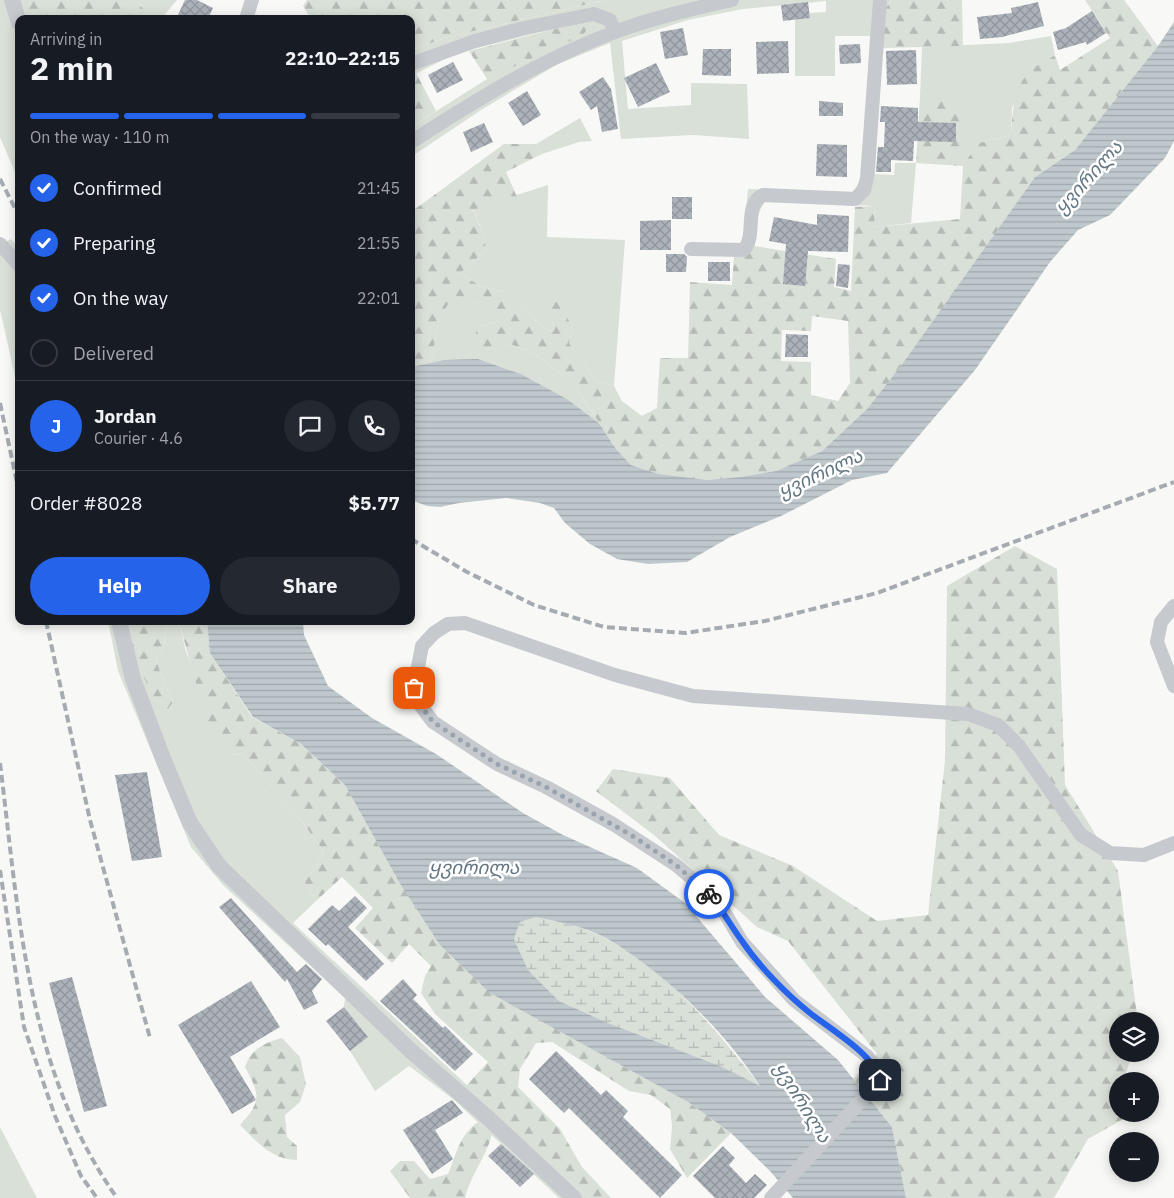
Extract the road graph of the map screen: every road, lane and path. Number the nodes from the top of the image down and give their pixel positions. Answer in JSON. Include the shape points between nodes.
{"nodes":[{"id":1,"x":12,"y":0,"type":"edge"},
{"id":2,"x":252,"y":0,"type":"edge"},
{"id":3,"x":732,"y":0,"type":"edge"},
{"id":4,"x":880,"y":0,"type":"edge"},
{"id":5,"x":17,"y":15,"type":"edge"},
{"id":6,"x":247,"y":15,"type":"edge"},
{"id":7,"x":615,"y":32,"type":"junction"},
{"id":8,"x":415,"y":63,"type":"edge"},
{"id":9,"x":415,"y":139,"type":"edge"},
{"id":10,"x":0,"y":244,"type":"edge"},
{"id":11,"x":691,"y":249,"type":"dead end"},
{"id":12,"x":15,"y":261,"type":"edge"},
{"id":13,"x":1174,"y":606,"type":"edge"},
{"id":14,"x":121,"y":625,"type":"edge"},
{"id":15,"x":1174,"y":686,"type":"edge"},
{"id":16,"x":1174,"y":843,"type":"edge"},
{"id":17,"x":574,"y":1198,"type":"edge"},
{"id":18,"x":771,"y":1198,"type":"edge"}],
"edges":[{"from":1,"to":5,"type":"street"},
{"from":2,"to":6,"type":"street"},
{"from":3,"to":7,"type":"street"},
{"from":4,"to":11,"type":"street","via":[[864,190],[855,199],[763,195],[753,204],[749,244],[744,250]]},
{"from":7,"to":8,"type":"street","via":[[610,20],[594,14],[475,41]]},
{"from":7,"to":9,"type":"street","via":[[552,58],[479,98]]},
{"from":10,"to":12,"type":"street"},
{"from":13,"to":15,"type":"street","via":[[1161,622],[1157,642]]},
{"from":14,"to":17,"type":"street","via":[[133,679],[164,761],[190,823],[220,866],[410,1051]]},
{"from":16,"to":18,"type":"street","via":[[1144,856],[1110,853],[1081,835],[1019,746],[998,725],[968,714],[693,696],[615,675],[465,623],[448,624],[434,633],[422,646],[414,688],[421,706],[433,722],[497,764],[546,787],[631,835],[695,881],[722,910],[742,942],[794,1000],[867,1056],[878,1070],[880,1080]]}]}
